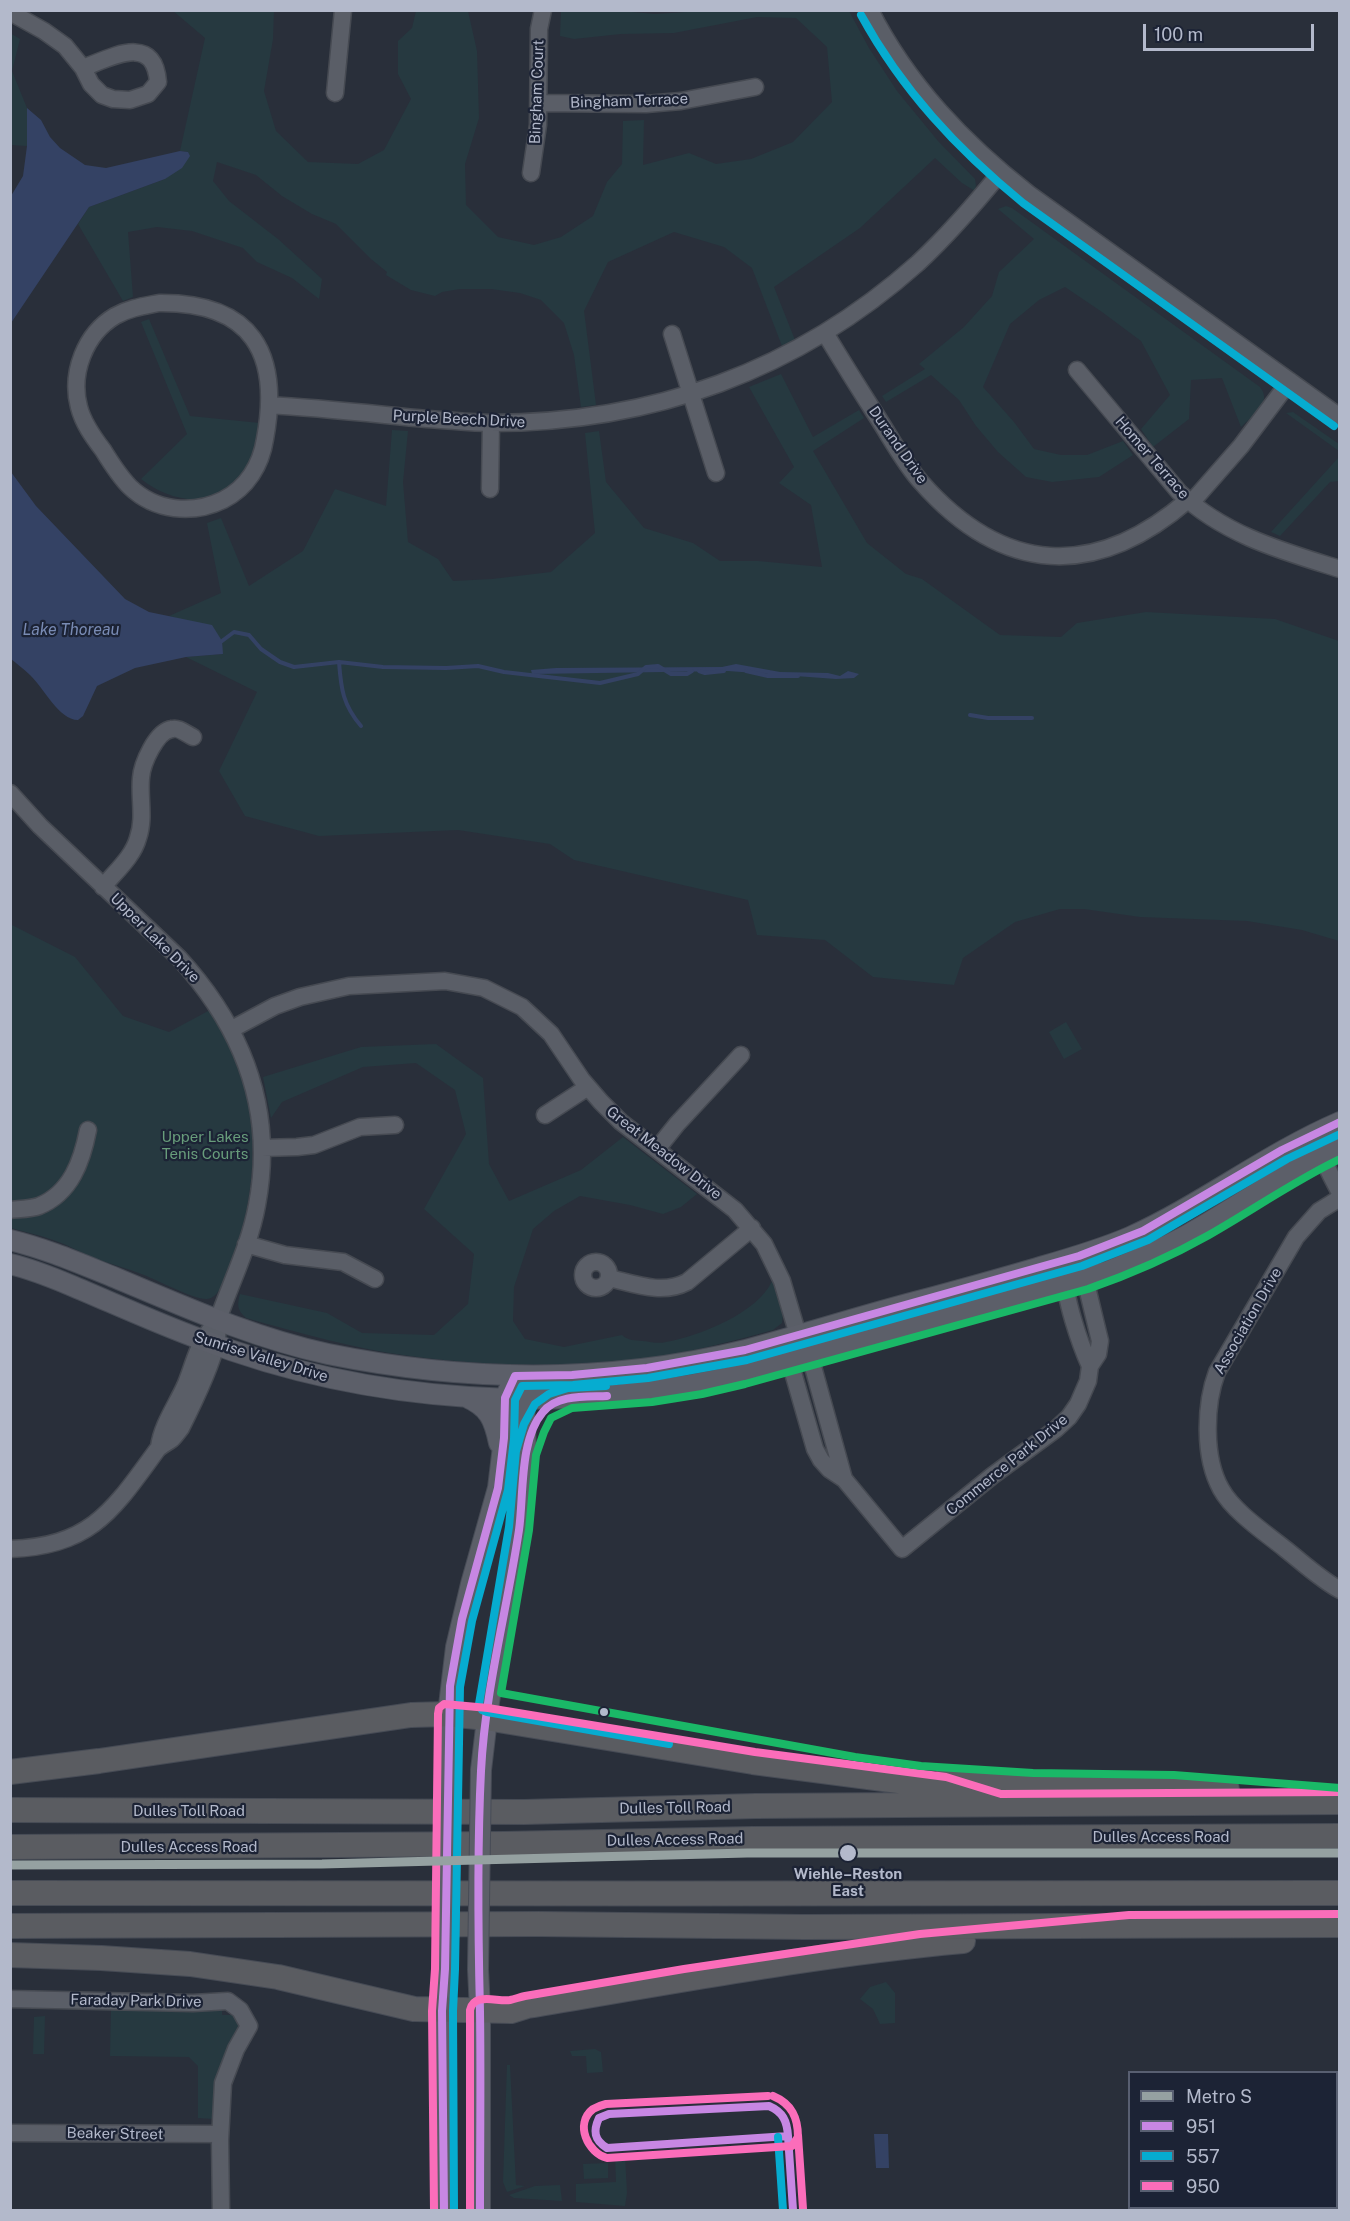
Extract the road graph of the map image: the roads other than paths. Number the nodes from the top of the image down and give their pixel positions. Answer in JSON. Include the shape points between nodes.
{"nodes":[{"id":1,"x":343,"y":10,"type":"edge"},
{"id":2,"x":543,"y":10,"type":"edge"},
{"id":3,"x":870,"y":10,"type":"edge"},
{"id":4,"x":10,"y":12,"type":"edge"},
{"id":5,"x":83,"y":68,"type":"dead end"},
{"id":6,"x":755,"y":87,"type":"dead end"},
{"id":7,"x":335,"y":93,"type":"dead end"},
{"id":8,"x":539,"y":103,"type":"junction"},
{"id":9,"x":1001,"y":172,"type":"junction"},
{"id":10,"x":531,"y":173,"type":"dead end"},
{"id":11,"x":825,"y":333,"type":"junction"},
{"id":12,"x":672,"y":334,"type":"dead end"},
{"id":13,"x":1077,"y":370,"type":"dead end"},
{"id":14,"x":1290,"y":381,"type":"junction"},
{"id":15,"x":691,"y":394,"type":"junction"},
{"id":16,"x":269,"y":405,"type":"junction"},
{"id":17,"x":1340,"y":417,"type":"edge"},
{"id":18,"x":491,"y":423,"type":"junction"},
{"id":19,"x":716,"y":473,"type":"dead end"},
{"id":20,"x":490,"y":489,"type":"dead end"},
{"id":21,"x":1190,"y":502,"type":"junction"},
{"id":22,"x":1340,"y":570,"type":"edge"},
{"id":23,"x":193,"y":737,"type":"dead end"},
{"id":24,"x":10,"y":793,"type":"edge"},
{"id":25,"x":103,"y":887,"type":"junction"},
{"id":26,"x":232,"y":1029,"type":"junction"},
{"id":27,"x":741,"y":1055,"type":"dead end"},
{"id":28,"x":588,"y":1087,"type":"junction"},
{"id":29,"x":545,"y":1115,"type":"dead end"},
{"id":30,"x":1340,"y":1122,"type":"edge"},
{"id":31,"x":395,"y":1125,"type":"dead end"},
{"id":32,"x":88,"y":1130,"type":"dead end"},
{"id":33,"x":1320,"y":1131,"type":"junction"},
{"id":34,"x":262,"y":1148,"type":"junction"},
{"id":35,"x":657,"y":1149,"type":"junction"},
{"id":36,"x":1335,"y":1151,"type":"edge"},
{"id":37,"x":1340,"y":1193,"type":"edge"},
{"id":38,"x":1340,"y":1198,"type":"edge"},
{"id":39,"x":10,"y":1210,"type":"edge"},
{"id":40,"x":752,"y":1228,"type":"junction"},
{"id":41,"x":10,"y":1240,"type":"edge"},
{"id":42,"x":246,"y":1244,"type":"junction"},
{"id":43,"x":1068,"y":1259,"type":"junction"},
{"id":44,"x":10,"y":1264,"type":"edge"},
{"id":45,"x":609,"y":1278,"type":"dead end"},
{"id":46,"x":375,"y":1279,"type":"dead end"},
{"id":47,"x":1085,"y":1279,"type":"junction"},
{"id":48,"x":1065,"y":1285,"type":"junction"},
{"id":49,"x":218,"y":1320,"type":"junction"},
{"id":50,"x":798,"y":1335,"type":"junction"},
{"id":51,"x":209,"y":1342,"type":"junction"},
{"id":52,"x":810,"y":1356,"type":"junction"},
{"id":53,"x":790,"y":1362,"type":"junction"},
{"id":54,"x":1090,"y":1366,"type":"junction"},
{"id":55,"x":515,"y":1376,"type":"junction"},
{"id":56,"x":463,"y":1396,"type":"junction"},
{"id":57,"x":514,"y":1398,"type":"junction"},
{"id":58,"x":570,"y":1398,"type":"junction"},
{"id":59,"x":526,"y":1453,"type":"junction"},
{"id":60,"x":502,"y":1464,"type":"junction"},
{"id":61,"x":844,"y":1479,"type":"junction"},
{"id":62,"x":10,"y":1549,"type":"edge"},
{"id":63,"x":1340,"y":1590,"type":"edge"},
{"id":64,"x":488,"y":1710,"type":"junction"},
{"id":65,"x":448,"y":1714,"type":"junction"},
{"id":66,"x":10,"y":1772,"type":"edge"},
{"id":67,"x":1340,"y":1801,"type":"edge"},
{"id":68,"x":999,"y":1805,"type":"junction"},
{"id":69,"x":10,"y":1810,"type":"edge"},
{"id":70,"x":1340,"y":1836,"type":"edge"},
{"id":71,"x":10,"y":1847,"type":"edge"},
{"id":72,"x":10,"y":1893,"type":"edge"},
{"id":73,"x":1340,"y":1893,"type":"edge"},
{"id":74,"x":1130,"y":1925,"type":"junction"},
{"id":75,"x":1340,"y":1925,"type":"edge"},
{"id":76,"x":10,"y":1926,"type":"edge"},
{"id":77,"x":10,"y":1955,"type":"edge"},
{"id":78,"x":10,"y":1999,"type":"edge"},
{"id":79,"x":480,"y":2010,"type":"junction"},
{"id":80,"x":442,"y":2011,"type":"junction"},
{"id":81,"x":10,"y":2133,"type":"edge"},
{"id":82,"x":220,"y":2134,"type":"junction"},
{"id":83,"x":221,"y":2211,"type":"edge"},
{"id":84,"x":444,"y":2211,"type":"edge"},
{"id":85,"x":480,"y":2211,"type":"edge"}],
"edges":[{"from":1,"to":7,"type":"street"},
{"from":2,"to":8,"type":"street","name":"Bingham Court","via":[[539,29]]},
{"from":3,"to":9,"type":"street","via":[[920,89],[970,146]]},
{"from":4,"to":5,"type":"street","via":[[65,46]]},
{"from":6,"to":8,"type":"street","name":"Bingham Terrace","via":[[669,102]]},
{"from":8,"to":10,"type":"street","name":"Bingham Court"},
{"from":9,"to":11,"type":"street","name":"Purple Beech Drive","via":[[919,261]]},
{"from":9,"to":14,"type":"street"},
{"from":11,"to":15,"type":"street","name":"Purple Beech Drive","via":[[767,364]]},
{"from":11,"to":21,"type":"street","name":"Durand Drive","via":[[902,458],[961,520],[998,543],[1017,550],[1081,556],[1146,532]]},
{"from":12,"to":15,"type":"street"},
{"from":13,"to":21,"type":"street","name":"Homer Terrace"},
{"from":14,"to":17,"type":"street"},
{"from":14,"to":21,"type":"street","name":"Durand Drive","via":[[1241,446]]},
{"from":15,"to":18,"type":"street","name":"Purple Beech Drive","via":[[614,414]]},
{"from":15,"to":19,"type":"street"},
{"from":16,"to":16,"type":"street","via":[[264,449],[249,479],[212,505],[170,508],[142,496],[121,477],[85,422],[76,379],[85,349],[114,317],[159,303],[195,305],[230,318],[253,338],[267,365]]},
{"from":16,"to":18,"type":"street","name":"Purple Beech Drive"},
{"from":18,"to":20,"type":"street"},
{"from":21,"to":22,"type":"street","name":"Homer Terrace","via":[[1218,522],[1268,547]]},
{"from":23,"to":25,"type":"street","via":[[171,729],[152,748],[142,769],[142,814],[137,842]]},
{"from":24,"to":25,"type":"street","name":"Upper Lake Drive"},
{"from":25,"to":26,"type":"street","name":"Upper Lake Drive","via":[[179,958],[219,1006]]},
{"from":26,"to":28,"type":"street","name":"Great Meadow Drive","via":[[275,1006],[326,990],[420,981],[465,984],[503,996],[538,1020]]},
{"from":26,"to":34,"type":"street","name":"Upper Lake Drive","via":[[255,1092]]},
{"from":27,"to":35,"type":"street"},
{"from":28,"to":29,"type":"street"},
{"from":28,"to":35,"type":"street","name":"Great Meadow Drive","via":[[621,1122]]},
{"from":30,"to":33,"type":"main road","name":"Sunrise Valley Drive"},
{"from":31,"to":34,"type":"street","via":[[360,1127],[297,1147]]},
{"from":32,"to":39,"type":"street","via":[[74,1176],[61,1192],[38,1206]]},
{"from":33,"to":36,"type":"street","via":[[1329,1136]]},
{"from":33,"to":43,"type":"main road","name":"Sunrise Valley Drive","via":[[1143,1231]]},
{"from":34,"to":42,"type":"street","name":"Upper Lake Drive","via":[[257,1205]]},
{"from":35,"to":40,"type":"street","name":"Great Meadow Drive"},
{"from":36,"to":37,"type":"street"},
{"from":36,"to":47,"type":"main road","name":"Sunrise Valley Drive","via":[[1288,1174],[1173,1243]]},
{"from":38,"to":63,"type":"street","name":"Association Drive","via":[[1319,1211],[1296,1237],[1217,1372],[1207,1415],[1210,1451],[1220,1488],[1262,1530]]},
{"from":40,"to":45,"type":"street","via":[[678,1286],[658,1289]]},
{"from":40,"to":50,"type":"street","name":"Great Meadow Drive","via":[[774,1262]]},
{"from":41,"to":49,"type":"main road","name":"Sunrise Valley Drive","via":[[66,1258]]},
{"from":42,"to":46,"type":"street","via":[[285,1255],[343,1262]]},
{"from":42,"to":49,"type":"street","name":"Upper Lake Drive"},
{"from":43,"to":47,"type":"street","name":"Commerce Park Drive"},
{"from":43,"to":48,"type":"street"},
{"from":43,"to":50,"type":"main road","name":"Sunrise Valley Drive"},
{"from":44,"to":51,"type":"main road","name":"Sunrise Valley Drive"},
{"from":47,"to":48,"type":"main road","name":"Sunrise Valley Drive"},
{"from":47,"to":54,"type":"street","name":"Commerce Park Drive","via":[[1100,1341]]},
{"from":48,"to":52,"type":"main road","name":"Sunrise Valley Drive"},
{"from":48,"to":54,"type":"street"},
{"from":49,"to":51,"type":"street"},
{"from":49,"to":55,"type":"main road","name":"Sunrise Valley Drive","via":[[324,1353],[443,1372]]},
{"from":50,"to":52,"type":"street","name":"Great Meadow Drive"},
{"from":50,"to":53,"type":"street"},
{"from":50,"to":55,"type":"main road","name":"Sunrise Valley Drive","via":[[745,1350],[647,1368]]},
{"from":51,"to":56,"type":"main road","name":"Sunrise Valley Drive","via":[[327,1378],[414,1393]]},
{"from":51,"to":62,"type":"street","via":[[181,1428],[159,1448],[122,1497],[82,1533],[58,1542]]},
{"from":52,"to":53,"type":"main road","name":"Sunrise Valley Drive"},
{"from":52,"to":61,"type":"street","name":"Great Meadow Drive"},
{"from":53,"to":58,"type":"main road","name":"Sunrise Valley Drive","via":[[690,1386]]},
{"from":53,"to":61,"type":"street","via":[[815,1449],[829,1469]]},
{"from":54,"to":61,"type":"street","name":"Commerce Park Drive","via":[[1084,1392],[1069,1417],[902,1549]]},
{"from":55,"to":57,"type":"main road"},
{"from":56,"to":57,"type":"main road","name":"Sunrise Valley Drive"},
{"from":56,"to":60,"type":"main road","via":[[489,1414]]},
{"from":57,"to":58,"type":"main road","name":"Sunrise Valley Drive"},
{"from":57,"to":59,"type":"main road"},
{"from":57,"to":60,"type":"main road"},
{"from":58,"to":59,"type":"main road","via":[[543,1411]]},
{"from":59,"to":64,"type":"main road","via":[[519,1528]]},
{"from":60,"to":65,"type":"main road","via":[[456,1647]]},
{"from":64,"to":65,"type":"highway"},
{"from":64,"to":67,"type":"highway","via":[[920,1776],[1033,1784],[1173,1785]]},
{"from":64,"to":68,"type":"highway","via":[[753,1762],[945,1787]]},
{"from":64,"to":79,"type":"main road","bridge":true,"via":[[481,1770]]},
{"from":65,"to":66,"type":"highway","via":[[411,1715]]},
{"from":65,"to":80,"type":"main road","bridge":true},
{"from":67,"to":68,"type":"highway","name":"Dulles Toll Road"},
{"from":68,"to":69,"type":"highway","name":"Dulles Toll Road","via":[[524,1812]]},
{"from":70,"to":71,"type":"highway","name":"Dulles Access Road"},
{"from":72,"to":73,"type":"highway"},
{"from":74,"to":75,"type":"highway"},
{"from":74,"to":76,"type":"highway"},
{"from":74,"to":79,"type":"highway","via":[[910,1946],[676,1981],[511,2011]]},
{"from":77,"to":80,"type":"highway","via":[[190,1964],[278,1977],[414,2009]]},
{"from":78,"to":82,"type":"street","name":"Faraday Park Drive","via":[[228,2001],[240,2010],[249,2026],[223,2083]]},
{"from":79,"to":80,"type":"highway"},
{"from":79,"to":85,"type":"main road"},
{"from":80,"to":84,"type":"main road"},
{"from":81,"to":82,"type":"street","name":"Beaker Street"},
{"from":82,"to":83,"type":"street"}]}
